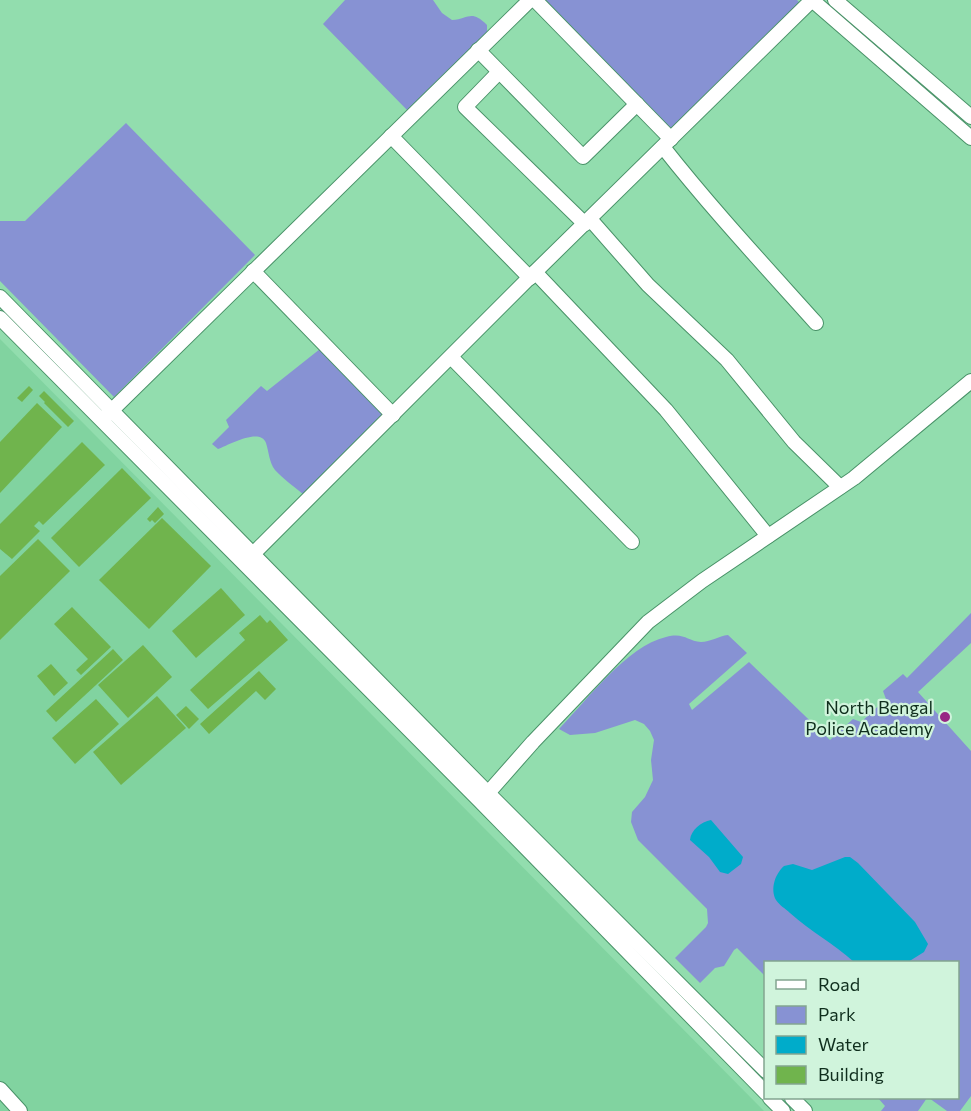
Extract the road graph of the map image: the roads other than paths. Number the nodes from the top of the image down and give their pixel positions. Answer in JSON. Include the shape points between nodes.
{"nodes":[{"id":1,"x":530,"y":0,"type":"edge"},
{"id":2,"x":535,"y":0,"type":"edge"},
{"id":3,"x":812,"y":0,"type":"edge"},
{"id":4,"x":835,"y":0,"type":"edge"},
{"id":5,"x":478,"y":50,"type":"junction"},
{"id":6,"x":499,"y":72,"type":"junction"},
{"id":7,"x":637,"y":104,"type":"junction"},
{"id":8,"x":971,"y":117,"type":"edge"},
{"id":9,"x":391,"y":136,"type":"junction"},
{"id":10,"x":971,"y":138,"type":"edge"},
{"id":11,"x":667,"y":143,"type":"junction"},
{"id":12,"x":587,"y":221,"type":"junction"},
{"id":13,"x":253,"y":271,"type":"junction"},
{"id":14,"x":533,"y":275,"type":"junction"},
{"id":15,"x":0,"y":297,"type":"edge"},
{"id":16,"x":0,"y":318,"type":"edge"},
{"id":17,"x":816,"y":323,"type":"dead end"},
{"id":18,"x":451,"y":357,"type":"junction"},
{"id":19,"x":971,"y":381,"type":"edge"},
{"id":20,"x":112,"y":410,"type":"junction"},
{"id":21,"x":393,"y":415,"type":"junction"},
{"id":22,"x":101,"y":421,"type":"junction"},
{"id":23,"x":840,"y":487,"type":"junction"},
{"id":24,"x":768,"y":536,"type":"junction"},
{"id":25,"x":632,"y":542,"type":"dead end"},
{"id":26,"x":253,"y":554,"type":"junction"},
{"id":27,"x":488,"y":793,"type":"junction"},
{"id":28,"x":764,"y":1070,"type":"edge"},
{"id":29,"x":0,"y":1089,"type":"edge"},
{"id":30,"x":764,"y":1092,"type":"edge"},
{"id":31,"x":771,"y":1099,"type":"edge"},
{"id":32,"x":793,"y":1099,"type":"edge"},
{"id":33,"x":20,"y":1111,"type":"edge"},
{"id":34,"x":783,"y":1111,"type":"edge"},
{"id":35,"x":805,"y":1111,"type":"edge"}],
"edges":[{"from":1,"to":5,"type":"street"},
{"from":2,"to":7,"type":"street"},
{"from":3,"to":10,"type":"street"},
{"from":3,"to":11,"type":"street"},
{"from":4,"to":8,"type":"street"},
{"from":5,"to":6,"type":"street"},
{"from":5,"to":9,"type":"street"},
{"from":6,"to":7,"type":"street","via":[[583,157]]},
{"from":6,"to":12,"type":"street","via":[[465,107]]},
{"from":7,"to":11,"type":"street"},
{"from":9,"to":13,"type":"street"},
{"from":9,"to":14,"type":"street"},
{"from":11,"to":12,"type":"street"},
{"from":11,"to":17,"type":"street","via":[[735,234]]},
{"from":12,"to":14,"type":"street"},
{"from":12,"to":23,"type":"street","via":[[727,360],[794,442]]},
{"from":13,"to":20,"type":"street"},
{"from":13,"to":21,"type":"street"},
{"from":14,"to":18,"type":"street"},
{"from":14,"to":24,"type":"street","via":[[666,410]]},
{"from":15,"to":20,"type":"street"},
{"from":16,"to":22,"type":"street"},
{"from":18,"to":21,"type":"street"},
{"from":18,"to":25,"type":"street"},
{"from":19,"to":23,"type":"street"},
{"from":20,"to":22,"type":"street"},
{"from":20,"to":26,"type":"street"},
{"from":21,"to":26,"type":"street"},
{"from":22,"to":30,"type":"street"},
{"from":23,"to":24,"type":"street"},
{"from":24,"to":27,"type":"street","via":[[648,622]]},
{"from":26,"to":27,"type":"street"},
{"from":27,"to":28,"type":"street"},
{"from":29,"to":33,"type":"street"},
{"from":31,"to":34,"type":"street"},
{"from":32,"to":35,"type":"street"}]}
